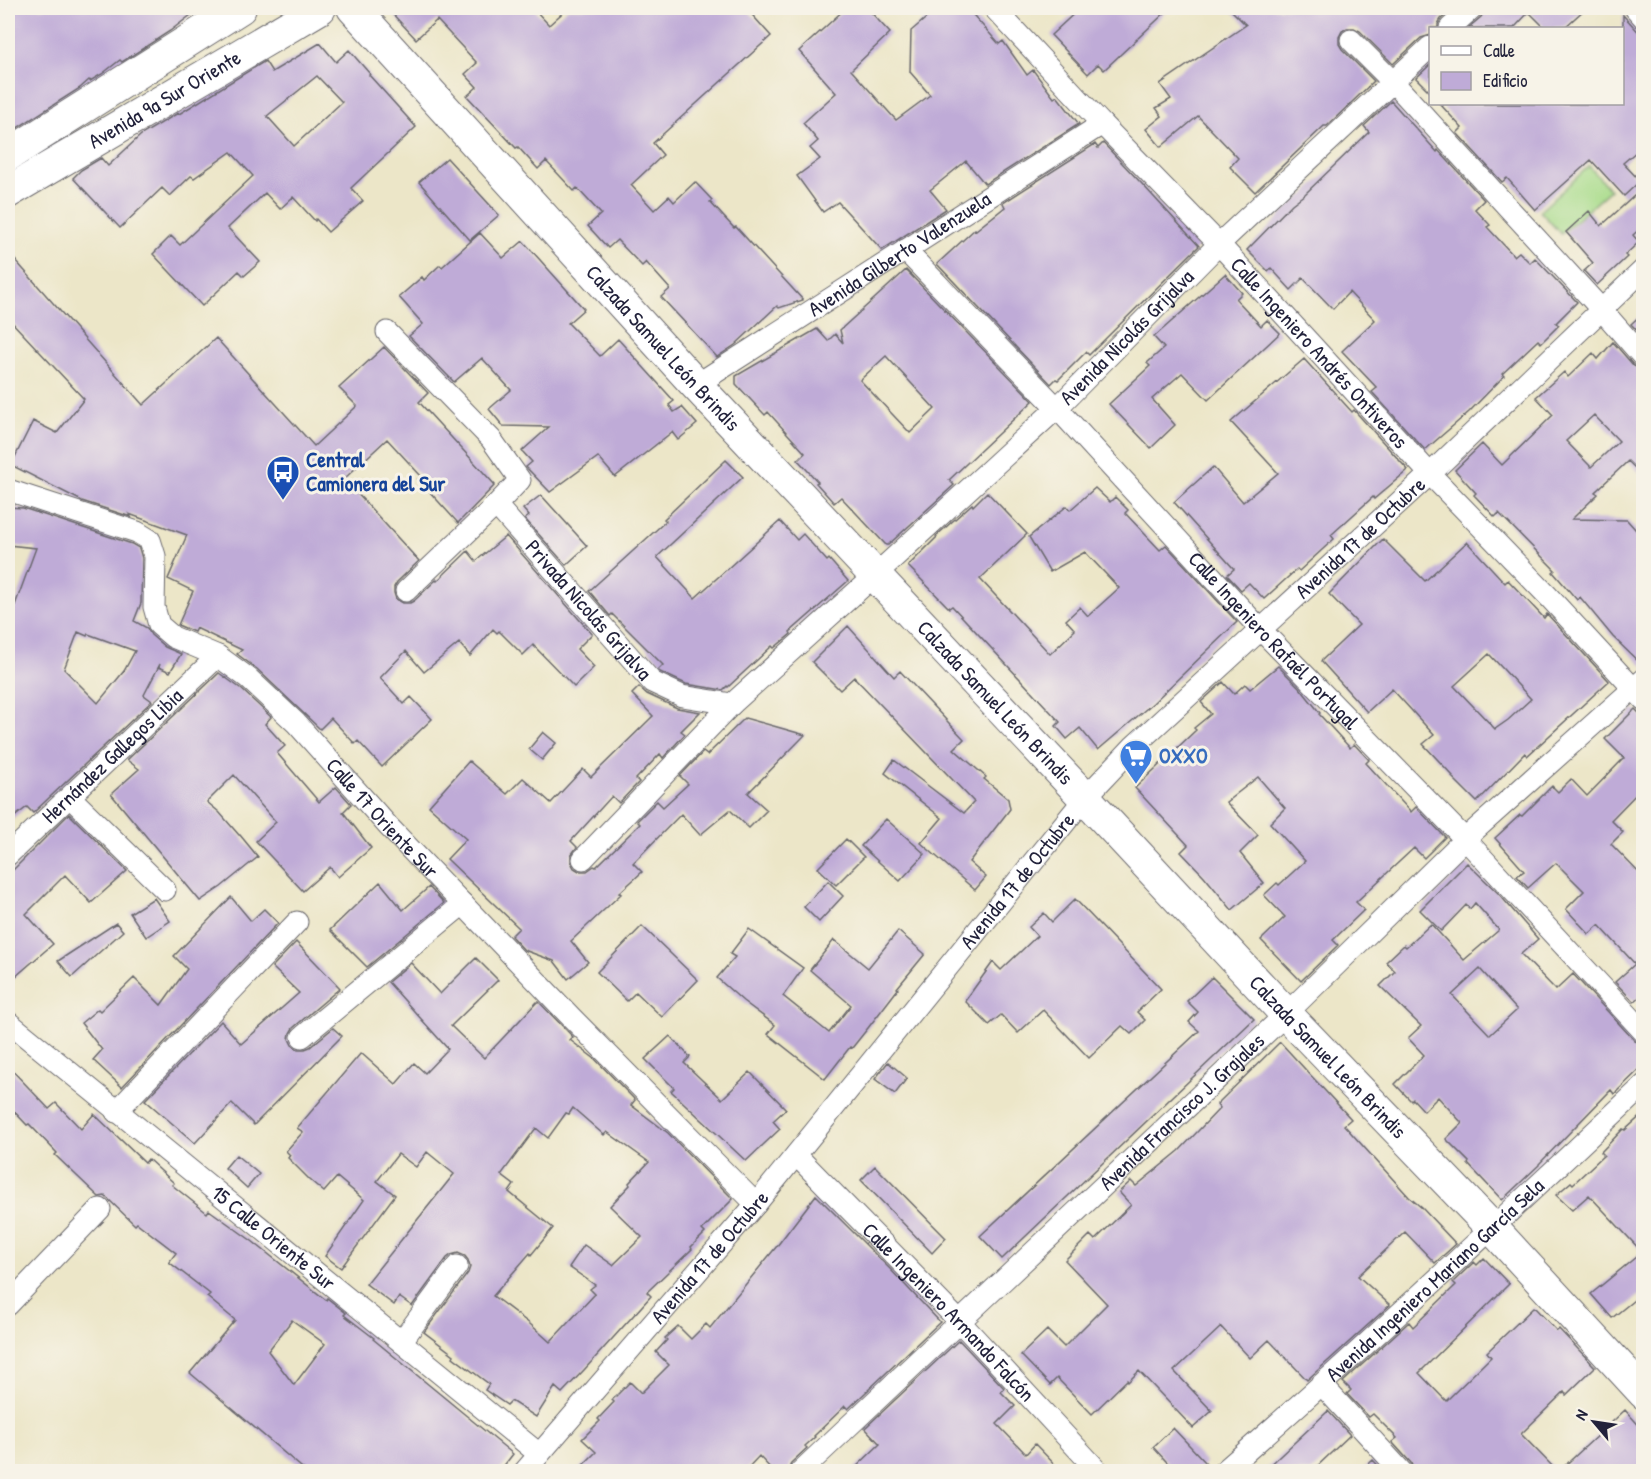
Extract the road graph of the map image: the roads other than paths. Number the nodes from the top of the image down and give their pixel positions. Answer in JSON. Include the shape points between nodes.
{"nodes":[{"id":1,"x":240,"y":8,"type":"edge"},
{"id":2,"x":320,"y":8,"type":"edge"},
{"id":3,"x":352,"y":8,"type":"edge"},
{"id":4,"x":994,"y":8,"type":"edge"},
{"id":5,"x":1472,"y":8,"type":"edge"},
{"id":6,"x":1635,"y":8,"type":"edge"},
{"id":7,"x":1644,"y":18,"type":"edge"},
{"id":8,"x":1451,"y":27,"type":"edge"},
{"id":9,"x":1351,"y":40,"type":"dead end"},
{"id":10,"x":1429,"y":49,"type":"edge"},
{"id":11,"x":1394,"y":83,"type":"junction"},
{"id":12,"x":1102,"y":124,"type":"junction"},
{"id":13,"x":8,"y":155,"type":"edge"},
{"id":14,"x":8,"y":192,"type":"edge"},
{"id":15,"x":1219,"y":244,"type":"junction"},
{"id":16,"x":905,"y":249,"type":"junction"},
{"id":17,"x":1644,"y":269,"type":"edge"},
{"id":18,"x":1601,"y":309,"type":"junction"},
{"id":19,"x":387,"y":332,"type":"dead end"},
{"id":20,"x":1644,"y":358,"type":"edge"},
{"id":21,"x":696,"y":386,"type":"junction"},
{"id":22,"x":1057,"y":408,"type":"junction"},
{"id":23,"x":1430,"y":474,"type":"junction"},
{"id":24,"x":8,"y":490,"type":"edge"},
{"id":25,"x":496,"y":505,"type":"junction"},
{"id":26,"x":874,"y":576,"type":"junction"},
{"id":27,"x":406,"y":591,"type":"dead end"},
{"id":28,"x":1261,"y":630,"type":"junction"},
{"id":29,"x":218,"y":656,"type":"junction"},
{"id":30,"x":1640,"y":689,"type":"edge"},
{"id":31,"x":732,"y":704,"type":"junction"},
{"id":32,"x":70,"y":797,"type":"junction"},
{"id":33,"x":1085,"y":798,"type":"junction"},
{"id":34,"x":1465,"y":839,"type":"junction"},
{"id":35,"x":8,"y":855,"type":"edge"},
{"id":36,"x":583,"y":859,"type":"dead end"},
{"id":37,"x":165,"y":890,"type":"dead end"},
{"id":38,"x":463,"y":904,"type":"junction"},
{"id":39,"x":297,"y":922,"type":"dead end"},
{"id":40,"x":1286,"y":1014,"type":"junction"},
{"id":41,"x":8,"y":1022,"type":"edge"},
{"id":42,"x":1644,"y":1032,"type":"edge"},
{"id":43,"x":302,"y":1037,"type":"dead end"},
{"id":44,"x":1644,"y":1085,"type":"edge"},
{"id":45,"x":116,"y":1112,"type":"junction"},
{"id":46,"x":796,"y":1155,"type":"junction"},
{"id":47,"x":756,"y":1204,"type":"junction"},
{"id":48,"x":100,"y":1209,"type":"dead end"},
{"id":49,"x":1493,"y":1229,"type":"junction"},
{"id":50,"x":457,"y":1266,"type":"dead end"},
{"id":51,"x":8,"y":1305,"type":"edge"},
{"id":52,"x":960,"y":1322,"type":"junction"},
{"id":53,"x":401,"y":1342,"type":"junction"},
{"id":54,"x":1322,"y":1385,"type":"junction"},
{"id":55,"x":1644,"y":1393,"type":"edge"},
{"id":56,"x":539,"y":1454,"type":"junction"},
{"id":57,"x":1086,"y":1467,"type":"edge"},
{"id":58,"x":524,"y":1472,"type":"edge"},
{"id":59,"x":800,"y":1472,"type":"edge"},
{"id":60,"x":1223,"y":1472,"type":"edge"},
{"id":61,"x":1402,"y":1472,"type":"edge"}],
"edges":[{"from":1,"to":13,"type":"street","name":"Avenida 9a Sur Oriente"},
{"from":2,"to":14,"type":"street","name":"Avenida 9a Sur Oriente"},
{"from":3,"to":21,"type":"street","name":"Calzada Samuel León Brindis"},
{"from":4,"to":12,"type":"street","name":"Calle Ingeniero Andrés Ontiveros"},
{"from":5,"to":8,"type":"street"},
{"from":6,"to":7,"type":"street"},
{"from":9,"to":11,"type":"street"},
{"from":10,"to":11,"type":"street","name":"Avenida Nicolás Grijalva"},
{"from":11,"to":15,"type":"street","name":"Avenida Nicolás Grijalva"},
{"from":11,"to":18,"type":"street"},
{"from":12,"to":15,"type":"street","name":"Calle Ingeniero Andrés Ontiveros"},
{"from":12,"to":16,"type":"street","name":"Avenida Gilberto Valenzuela"},
{"from":15,"to":22,"type":"street","name":"Avenida Nicolás Grijalva"},
{"from":15,"to":23,"type":"street","name":"Calle Ingeniero Andrés Ontiveros"},
{"from":16,"to":21,"type":"street","name":"Avenida Gilberto Valenzuela"},
{"from":16,"to":22,"type":"street","name":"Calle Ingeniero Rafaél Portugal"},
{"from":17,"to":18,"type":"street","name":"Avenida 17 de Octubre"},
{"from":18,"to":20,"type":"street"},
{"from":18,"to":23,"type":"street","name":"Avenida 17 de Octubre"},
{"from":19,"to":25,"type":"street","via":[[492,439],[511,465],[520,480]]},
{"from":21,"to":26,"type":"street","name":"Calzada Samuel León Brindis"},
{"from":22,"to":26,"type":"street","name":"Avenida Nicolás Grijalva"},
{"from":22,"to":28,"type":"street","name":"Calle Ingeniero Rafaél Portugal"},
{"from":23,"to":28,"type":"street","name":"Avenida 17 de Octubre"},
{"from":23,"to":30,"type":"street","name":"Calle Ingeniero Andrés Ontiveros"},
{"from":24,"to":29,"type":"street","name":"Calle 17 Oriente Sur","via":[[137,532],[150,540],[155,556],[154,607],[159,625],[173,637]]},
{"from":25,"to":27,"type":"street"},
{"from":25,"to":31,"type":"street","name":"Privada Nicolás Grijalva","via":[[652,682],[682,696]]},
{"from":26,"to":31,"type":"street"},
{"from":26,"to":33,"type":"street","name":"Calzada Samuel León Brindis"},
{"from":28,"to":33,"type":"street","name":"Avenida 17 de Octubre","via":[[1134,746]]},
{"from":28,"to":34,"type":"street","name":"Calle Ingeniero Rafaél Portugal"},
{"from":29,"to":32,"type":"street","name":"Hernández Gallegos Libia"},
{"from":29,"to":38,"type":"street","name":"Calle 17 Oriente Sur","via":[[296,723]]},
{"from":30,"to":34,"type":"street","name":"Avenida Francisco J. Grajales"},
{"from":31,"to":36,"type":"street"},
{"from":32,"to":35,"type":"street","name":"Hernández Gallegos Libia"},
{"from":32,"to":37,"type":"street"},
{"from":33,"to":40,"type":"street","name":"Calzada Samuel León Brindis"},
{"from":33,"to":46,"type":"street","name":"Avenida 17 de Octubre"},
{"from":34,"to":40,"type":"street","name":"Avenida Francisco J. Grajales"},
{"from":34,"to":42,"type":"street","name":"Calle Ingeniero Rafaél Portugal"},
{"from":38,"to":43,"type":"street"},
{"from":38,"to":47,"type":"street","name":"Calle 17 Oriente Sur"},
{"from":39,"to":45,"type":"street"},
{"from":40,"to":49,"type":"street","name":"Calzada Samuel León Brindis"},
{"from":40,"to":52,"type":"street","name":"Avenida Francisco J. Grajales"},
{"from":41,"to":45,"type":"street","name":"15 Calle Oriente Sur"},
{"from":44,"to":49,"type":"street","name":"Avenida Ingeniero Mariano García Sela"},
{"from":45,"to":53,"type":"street","name":"15 Calle Oriente Sur"},
{"from":46,"to":47,"type":"street","name":"Avenida 17 de Octubre"},
{"from":46,"to":52,"type":"street","name":"Calle Ingeniero Armando Falcón"},
{"from":47,"to":56,"type":"street","name":"Avenida 17 de Octubre"},
{"from":48,"to":51,"type":"street"},
{"from":49,"to":54,"type":"street","name":"Avenida Ingeniero Mariano García Sela"},
{"from":49,"to":55,"type":"street","name":"Calzada Samuel León Brindis"},
{"from":50,"to":53,"type":"street"},
{"from":52,"to":57,"type":"street","name":"Calle Ingeniero Armando Falcón"},
{"from":52,"to":59,"type":"street","name":"Avenida Francisco J. Grajales"},
{"from":53,"to":56,"type":"street","name":"15 Calle Oriente Sur"},
{"from":54,"to":60,"type":"street","name":"Avenida Ingeniero Mariano García Sela"},
{"from":54,"to":61,"type":"street"},
{"from":56,"to":58,"type":"street","name":"Avenida 17 de Octubre"}]}
